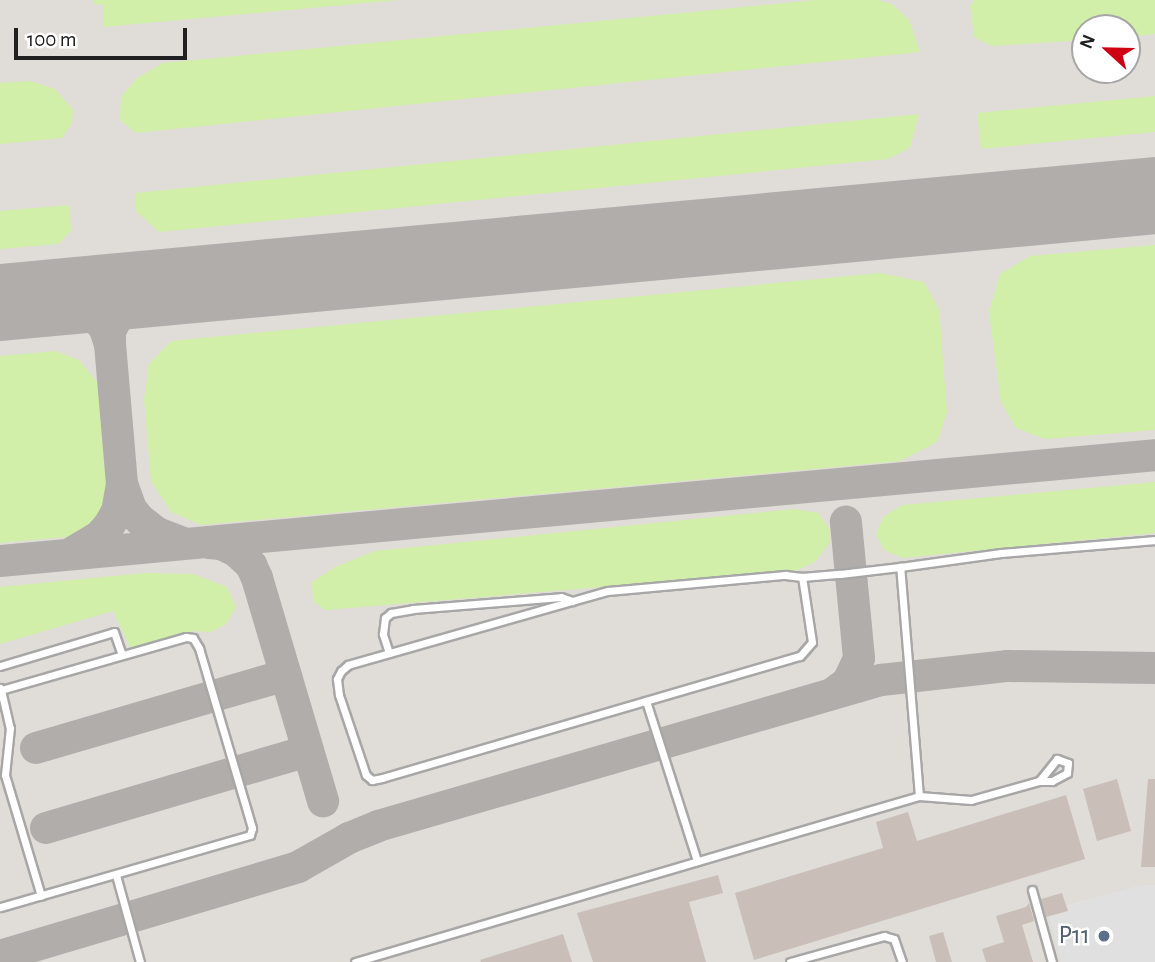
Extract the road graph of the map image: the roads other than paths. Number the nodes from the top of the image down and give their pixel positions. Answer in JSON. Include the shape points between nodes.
{"nodes":[{"id":1,"x":1155,"y":540,"type":"edge"},
{"id":2,"x":900,"y":566,"type":"junction"},
{"id":3,"x":802,"y":577,"type":"junction"},
{"id":4,"x":572,"y":601,"type":"junction"},
{"id":5,"x":389,"y":653,"type":"junction"},
{"id":6,"x":122,"y":655,"type":"junction"},
{"id":7,"x":0,"y":666,"type":"edge"},
{"id":8,"x":0,"y":689,"type":"edge"},
{"id":9,"x":646,"y":701,"type":"junction"},
{"id":10,"x":1039,"y":781,"type":"dead end"},
{"id":11,"x":919,"y":796,"type":"junction"},
{"id":12,"x":697,"y":861,"type":"junction"},
{"id":13,"x":116,"y":875,"type":"junction"},
{"id":14,"x":1032,"y":890,"type":"dead end"},
{"id":15,"x":41,"y":896,"type":"junction"},
{"id":16,"x":0,"y":907,"type":"edge"},
{"id":17,"x":140,"y":962,"type":"edge"},
{"id":18,"x":355,"y":962,"type":"edge"},
{"id":19,"x":790,"y":962,"type":"edge"},
{"id":20,"x":902,"y":962,"type":"edge"},
{"id":21,"x":1052,"y":962,"type":"edge"}],
"edges":[{"from":1,"to":2,"type":"lane"},
{"from":2,"to":3,"type":"lane"},
{"from":2,"to":11,"type":"lane"},
{"from":3,"to":4,"type":"lane","via":[[608,591]]},
{"from":3,"to":9,"type":"lane","via":[[812,642],[807,651]]},
{"from":4,"to":5,"type":"lane"},
{"from":4,"to":5,"type":"lane","via":[[530,599],[391,613],[383,634]]},
{"from":5,"to":9,"type":"lane","via":[[348,665],[337,679],[366,775],[372,780]]},
{"from":6,"to":7,"type":"lane","via":[[114,632]]},
{"from":6,"to":8,"type":"lane"},
{"from":6,"to":13,"type":"lane","via":[[193,638],[252,828],[250,835]]},
{"from":8,"to":15,"type":"lane","via":[[10,728],[5,775]]},
{"from":9,"to":12,"type":"lane"},
{"from":10,"to":11,"type":"lane","via":[[971,800]]},
{"from":11,"to":12,"type":"lane"},
{"from":12,"to":18,"type":"lane"},
{"from":13,"to":15,"type":"lane"},
{"from":13,"to":17,"type":"lane"},
{"from":14,"to":21,"type":"lane"},
{"from":15,"to":16,"type":"lane"},
{"from":19,"to":20,"type":"lane","via":[[884,936],[894,939]]}]}
